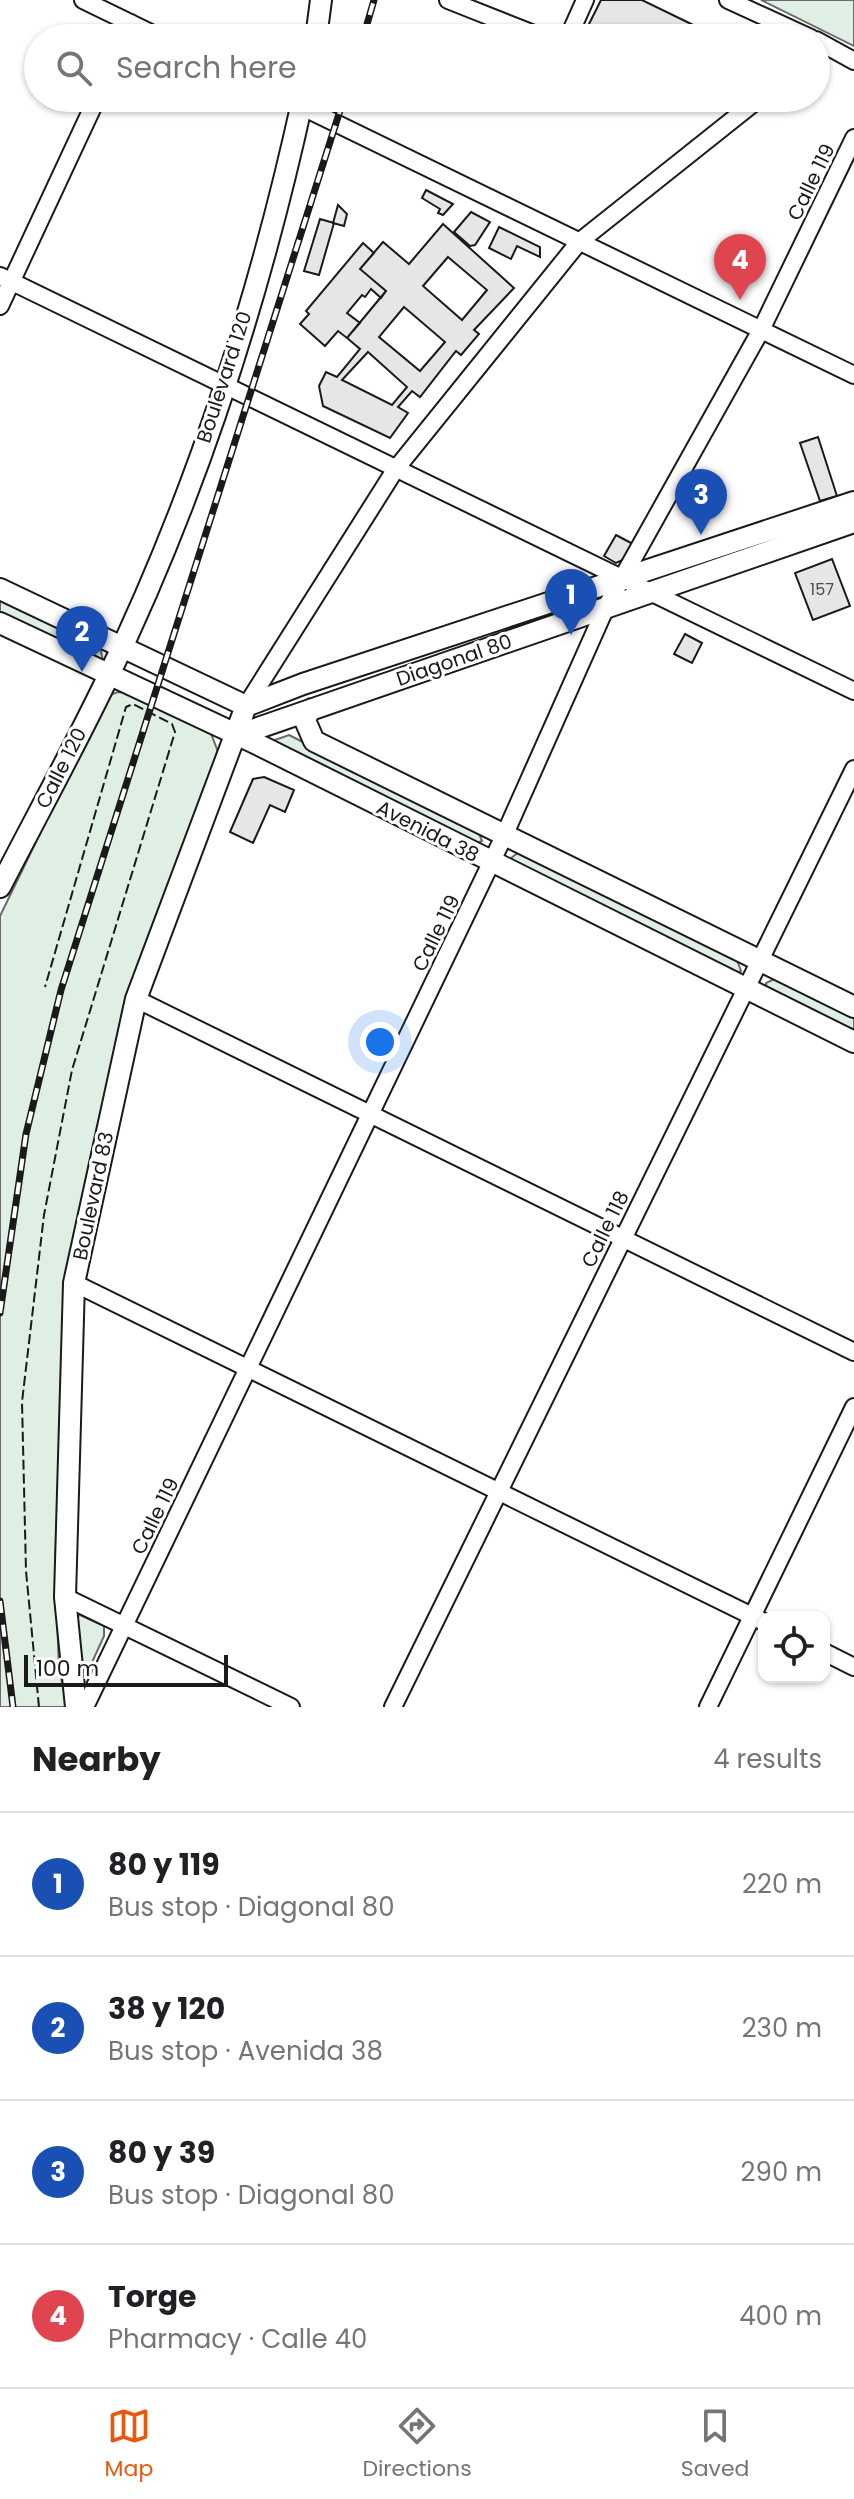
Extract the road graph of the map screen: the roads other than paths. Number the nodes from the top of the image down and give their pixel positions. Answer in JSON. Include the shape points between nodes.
{"nodes":[{"id":1,"x":83,"y":0,"type":"edge"},
{"id":2,"x":321,"y":0,"type":"edge"},
{"id":3,"x":448,"y":0,"type":"edge"},
{"id":4,"x":585,"y":0,"type":"edge"},
{"id":5,"x":728,"y":0,"type":"edge"},
{"id":6,"x":118,"y":24,"type":"edge"},
{"id":7,"x":318,"y":24,"type":"edge"},
{"id":8,"x":509,"y":24,"type":"edge"},
{"id":9,"x":574,"y":24,"type":"edge"},
{"id":10,"x":777,"y":24,"type":"edge"},
{"id":11,"x":830,"y":50,"type":"edge"},
{"id":12,"x":854,"y":61,"type":"edge"},
{"id":13,"x":90,"y":112,"type":"edge"},
{"id":14,"x":294,"y":112,"type":"edge"},
{"id":15,"x":318,"y":112,"type":"edge"},
{"id":16,"x":742,"y":112,"type":"edge"},
{"id":17,"x":854,"y":138,"type":"edge"},
{"id":18,"x":579,"y":242,"type":"junction"},
{"id":19,"x":6,"y":279,"type":"edge"},
{"id":20,"x":0,"y":306,"type":"edge"},
{"id":21,"x":761,"y":330,"type":"junction"},
{"id":22,"x":854,"y":375,"type":"edge"},
{"id":23,"x":223,"y":382,"type":"junction"},
{"id":24,"x":395,"y":470,"type":"junction"},
{"id":25,"x":854,"y":502,"type":"edge"},
{"id":26,"x":854,"y":522,"type":"edge"},
{"id":27,"x":621,"y":580,"type":"junction"},
{"id":28,"x":0,"y":589,"type":"edge"},
{"id":29,"x":649,"y":593,"type":"junction"},
{"id":30,"x":606,"y":607,"type":"junction"},
{"id":31,"x":0,"y":623,"type":"edge"},
{"id":32,"x":120,"y":648,"type":"junction"},
{"id":33,"x":109,"y":676,"type":"junction"},
{"id":34,"x":854,"y":691,"type":"edge"},
{"id":35,"x":246,"y":706,"type":"junction"},
{"id":36,"x":312,"y":709,"type":"junction"},
{"id":37,"x":235,"y":736,"type":"junction"},
{"id":38,"x":854,"y":769,"type":"edge"},
{"id":39,"x":504,"y":836,"type":"junction"},
{"id":40,"x":491,"y":863,"type":"junction"},
{"id":41,"x":0,"y":887,"type":"edge"},
{"id":42,"x":760,"y":961,"type":"junction"},
{"id":43,"x":746,"y":988,"type":"junction"},
{"id":44,"x":136,"y":999,"type":"junction"},
{"id":45,"x":854,"y":1007,"type":"edge"},
{"id":46,"x":854,"y":1042,"type":"edge"},
{"id":47,"x":370,"y":1114,"type":"junction"},
{"id":48,"x":623,"y":1238,"type":"junction"},
{"id":49,"x":74,"y":1283,"type":"junction"},
{"id":50,"x":854,"y":1352,"type":"edge"},
{"id":51,"x":248,"y":1369,"type":"junction"},
{"id":52,"x":854,"y":1407,"type":"edge"},
{"id":53,"x":498,"y":1492,"type":"junction"},
{"id":54,"x":65,"y":1597,"type":"junction"},
{"id":55,"x":762,"y":1611,"type":"edge"},
{"id":56,"x":758,"y":1620,"type":"edge"},
{"id":57,"x":124,"y":1626,"type":"junction"},
{"id":58,"x":830,"y":1655,"type":"edge"},
{"id":59,"x":854,"y":1667,"type":"edge"},
{"id":60,"x":76,"y":1707,"type":"edge"},
{"id":61,"x":85,"y":1707,"type":"edge"},
{"id":62,"x":291,"y":1707,"type":"edge"},
{"id":63,"x":393,"y":1707,"type":"edge"},
{"id":64,"x":708,"y":1707,"type":"edge"}],
"edges":[{"from":1,"to":6,"type":"street"},
{"from":2,"to":7,"type":"main road"},
{"from":3,"to":8,"type":"street"},
{"from":4,"to":9,"type":"street"},
{"from":5,"to":10,"type":"street"},
{"from":11,"to":12,"type":"street"},
{"from":13,"to":19,"type":"street"},
{"from":14,"to":23,"type":"main road","name":"Boulevard 120","via":[[276,212]]},
{"from":15,"to":18,"type":"street"},
{"from":16,"to":18,"type":"street"},
{"from":17,"to":21,"type":"street","name":"Calle 119"},
{"from":18,"to":21,"type":"street"},
{"from":18,"to":24,"type":"street"},
{"from":19,"to":20,"type":"street"},
{"from":19,"to":23,"type":"street"},
{"from":21,"to":22,"type":"street"},
{"from":21,"to":27,"type":"street","name":"Calle 119"},
{"from":23,"to":24,"type":"street"},
{"from":23,"to":32,"type":"main road","name":"Boulevard 120","via":[[175,522]]},
{"from":24,"to":27,"type":"street"},
{"from":24,"to":35,"type":"street"},
{"from":25,"to":27,"type":"main road","name":"Diagonal 80"},
{"from":26,"to":29,"type":"main road","name":"Diagonal 80"},
{"from":27,"to":29,"type":"street"},
{"from":27,"to":30,"type":"street","name":"Calle 119"},
{"from":27,"to":35,"type":"main road","name":"Diagonal 80"},
{"from":28,"to":32,"type":"main road"},
{"from":29,"to":30,"type":"main road","name":"Diagonal 80"},
{"from":29,"to":34,"type":"street"},
{"from":30,"to":36,"type":"main road","name":"Diagonal 80"},
{"from":30,"to":39,"type":"street","name":"Calle 119"},
{"from":31,"to":33,"type":"main road","name":"Avenida 38"},
{"from":32,"to":33,"type":"main road","name":"Calle 120"},
{"from":32,"to":35,"type":"main road"},
{"from":33,"to":37,"type":"main road","name":"Avenida 38"},
{"from":33,"to":41,"type":"main road","name":"Calle 120"},
{"from":35,"to":37,"type":"main road","name":"Boulevard 83"},
{"from":36,"to":37,"type":"main road","name":"Diagonal 80"},
{"from":36,"to":39,"type":"main road","name":"Avenida 38","via":[[304,718],[314,741]]},
{"from":37,"to":40,"type":"main road","name":"Avenida 38"},
{"from":37,"to":44,"type":"main road","name":"Boulevard 83"},
{"from":38,"to":42,"type":"street","name":"Calle 118"},
{"from":39,"to":40,"type":"street","name":"Calle 119"},
{"from":39,"to":42,"type":"main road","name":"Avenida 38"},
{"from":40,"to":43,"type":"main road","name":"Avenida 38"},
{"from":40,"to":47,"type":"street","name":"Calle 119"},
{"from":42,"to":43,"type":"street","name":"Calle 118"},
{"from":42,"to":45,"type":"main road","name":"Avenida 38"},
{"from":43,"to":46,"type":"main road","name":"Avenida 38"},
{"from":43,"to":48,"type":"street","name":"Calle 118"},
{"from":44,"to":47,"type":"street"},
{"from":44,"to":49,"type":"main road","name":"Boulevard 83"},
{"from":47,"to":48,"type":"street"},
{"from":47,"to":51,"type":"street","name":"Calle 119"},
{"from":48,"to":50,"type":"street"},
{"from":48,"to":53,"type":"street","name":"Calle 118"},
{"from":49,"to":51,"type":"street"},
{"from":49,"to":54,"type":"main road","name":"Boulevard 83"},
{"from":51,"to":53,"type":"street"},
{"from":51,"to":57,"type":"street","name":"Calle 119"},
{"from":52,"to":55,"type":"street"},
{"from":53,"to":56,"type":"street"},
{"from":53,"to":63,"type":"street","name":"Calle 118"},
{"from":54,"to":57,"type":"street"},
{"from":54,"to":60,"type":"main road","name":"Boulevard 83"},
{"from":56,"to":64,"type":"street"},
{"from":57,"to":61,"type":"street","name":"Calle 119"},
{"from":57,"to":62,"type":"street"},
{"from":58,"to":59,"type":"street"}]}
